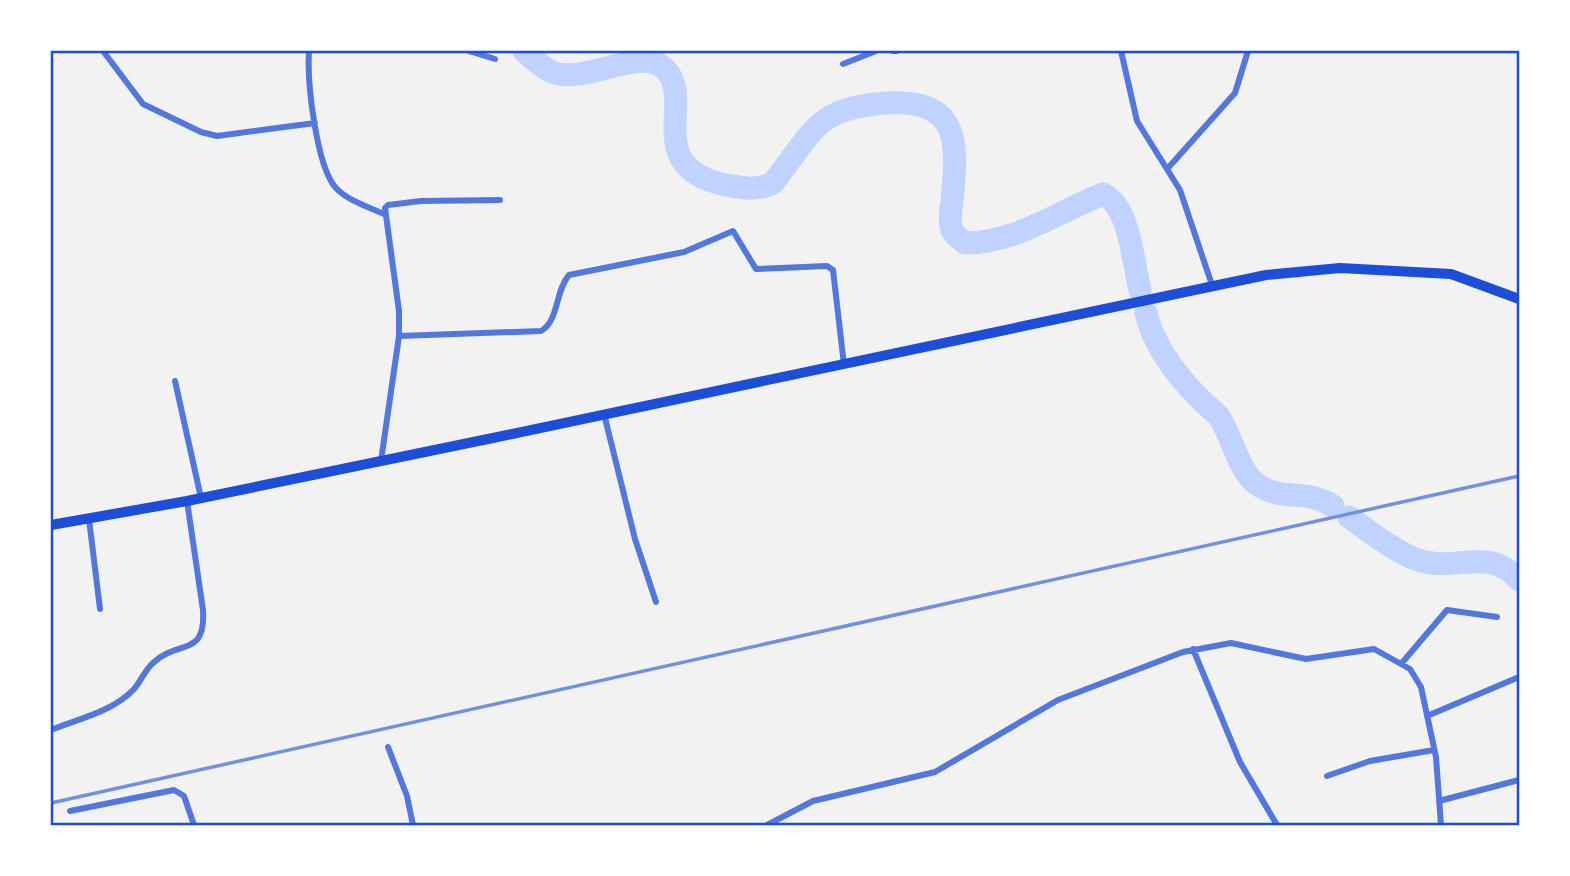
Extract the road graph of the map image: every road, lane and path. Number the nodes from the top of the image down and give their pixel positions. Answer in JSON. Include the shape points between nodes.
{"nodes":[{"id":1,"x":103,"y":51,"type":"edge"},
{"id":2,"x":309,"y":51,"type":"edge"},
{"id":3,"x":469,"y":51,"type":"edge"},
{"id":4,"x":876,"y":51,"type":"edge"},
{"id":5,"x":1121,"y":51,"type":"edge"},
{"id":6,"x":1248,"y":51,"type":"edge"},
{"id":7,"x":495,"y":59,"type":"dead end"},
{"id":8,"x":843,"y":64,"type":"dead end"},
{"id":9,"x":315,"y":123,"type":"junction"},
{"id":10,"x":1168,"y":168,"type":"junction"},
{"id":11,"x":500,"y":200,"type":"dead end"},
{"id":12,"x":384,"y":214,"type":"junction"},
{"id":13,"x":1213,"y":289,"type":"junction"},
{"id":14,"x":1519,"y":299,"type":"edge"},
{"id":15,"x":400,"y":336,"type":"junction"},
{"id":16,"x":844,"y":365,"type":"junction"},
{"id":17,"x":175,"y":381,"type":"dead end"},
{"id":18,"x":604,"y":414,"type":"junction"},
{"id":19,"x":381,"y":461,"type":"junction"},
{"id":20,"x":201,"y":498,"type":"junction"},
{"id":21,"x":187,"y":501,"type":"junction"},
{"id":22,"x":89,"y":519,"type":"junction"},
{"id":23,"x":51,"y":525,"type":"edge"},
{"id":24,"x":656,"y":602,"type":"dead end"},
{"id":25,"x":100,"y":609,"type":"dead end"},
{"id":26,"x":1497,"y":617,"type":"dead end"},
{"id":27,"x":1193,"y":649,"type":"junction"},
{"id":28,"x":1401,"y":664,"type":"junction"},
{"id":29,"x":1519,"y":677,"type":"edge"},
{"id":30,"x":1427,"y":716,"type":"junction"},
{"id":31,"x":51,"y":730,"type":"edge"},
{"id":32,"x":388,"y":747,"type":"dead end"},
{"id":33,"x":1434,"y":750,"type":"junction"},
{"id":34,"x":1327,"y":776,"type":"dead end"},
{"id":35,"x":1519,"y":780,"type":"edge"},
{"id":36,"x":1439,"y":801,"type":"junction"},
{"id":37,"x":70,"y":811,"type":"dead end"},
{"id":38,"x":194,"y":825,"type":"edge"},
{"id":39,"x":413,"y":825,"type":"edge"},
{"id":40,"x":767,"y":825,"type":"edge"},
{"id":41,"x":1277,"y":825,"type":"edge"},
{"id":42,"x":1441,"y":825,"type":"edge"}],
"edges":[{"from":1,"to":9,"type":"street","via":[[144,104],[201,132],[217,136]]},
{"from":2,"to":9,"type":"street"},
{"from":3,"to":7,"type":"street"},
{"from":4,"to":8,"type":"street"},
{"from":5,"to":10,"type":"street","via":[[1137,121]]},
{"from":6,"to":10,"type":"street","via":[[1235,93]]},
{"from":9,"to":12,"type":"street","via":[[331,181],[347,196]]},
{"from":10,"to":13,"type":"street","via":[[1191,218]]},
{"from":11,"to":12,"type":"street","via":[[410,202],[388,205]]},
{"from":12,"to":15,"type":"street"},
{"from":13,"to":14,"type":"highway","via":[[1303,270],[1390,269],[1451,274]]},
{"from":13,"to":16,"type":"highway"},
{"from":15,"to":16,"type":"street","via":[[541,331],[551,323],[559,291],[569,275],[684,252],[733,231],[756,270],[827,266],[833,270]]},
{"from":15,"to":19,"type":"street"},
{"from":16,"to":18,"type":"highway"},
{"from":17,"to":20,"type":"street"},
{"from":18,"to":19,"type":"highway"},
{"from":18,"to":24,"type":"street"},
{"from":19,"to":20,"type":"highway"},
{"from":20,"to":21,"type":"highway"},
{"from":21,"to":22,"type":"highway"},
{"from":21,"to":31,"type":"street","via":[[203,610],[200,638],[191,646],[164,654],[135,688],[113,705]]},
{"from":22,"to":23,"type":"highway"},
{"from":22,"to":25,"type":"street"},
{"from":26,"to":28,"type":"street","via":[[1448,609]]},
{"from":27,"to":28,"type":"street","via":[[1235,644],[1306,659],[1374,649]]},
{"from":27,"to":40,"type":"street","via":[[1058,700],[935,772],[813,801]]},
{"from":27,"to":41,"type":"street","via":[[1238,758]]},
{"from":28,"to":30,"type":"street","via":[[1416,678]]},
{"from":29,"to":30,"type":"street"},
{"from":30,"to":33,"type":"street"},
{"from":32,"to":39,"type":"street"},
{"from":33,"to":34,"type":"street","via":[[1370,761]]},
{"from":33,"to":36,"type":"street"},
{"from":35,"to":36,"type":"street"},
{"from":36,"to":42,"type":"street"},
{"from":37,"to":38,"type":"street","via":[[174,790],[184,796]]}]}
